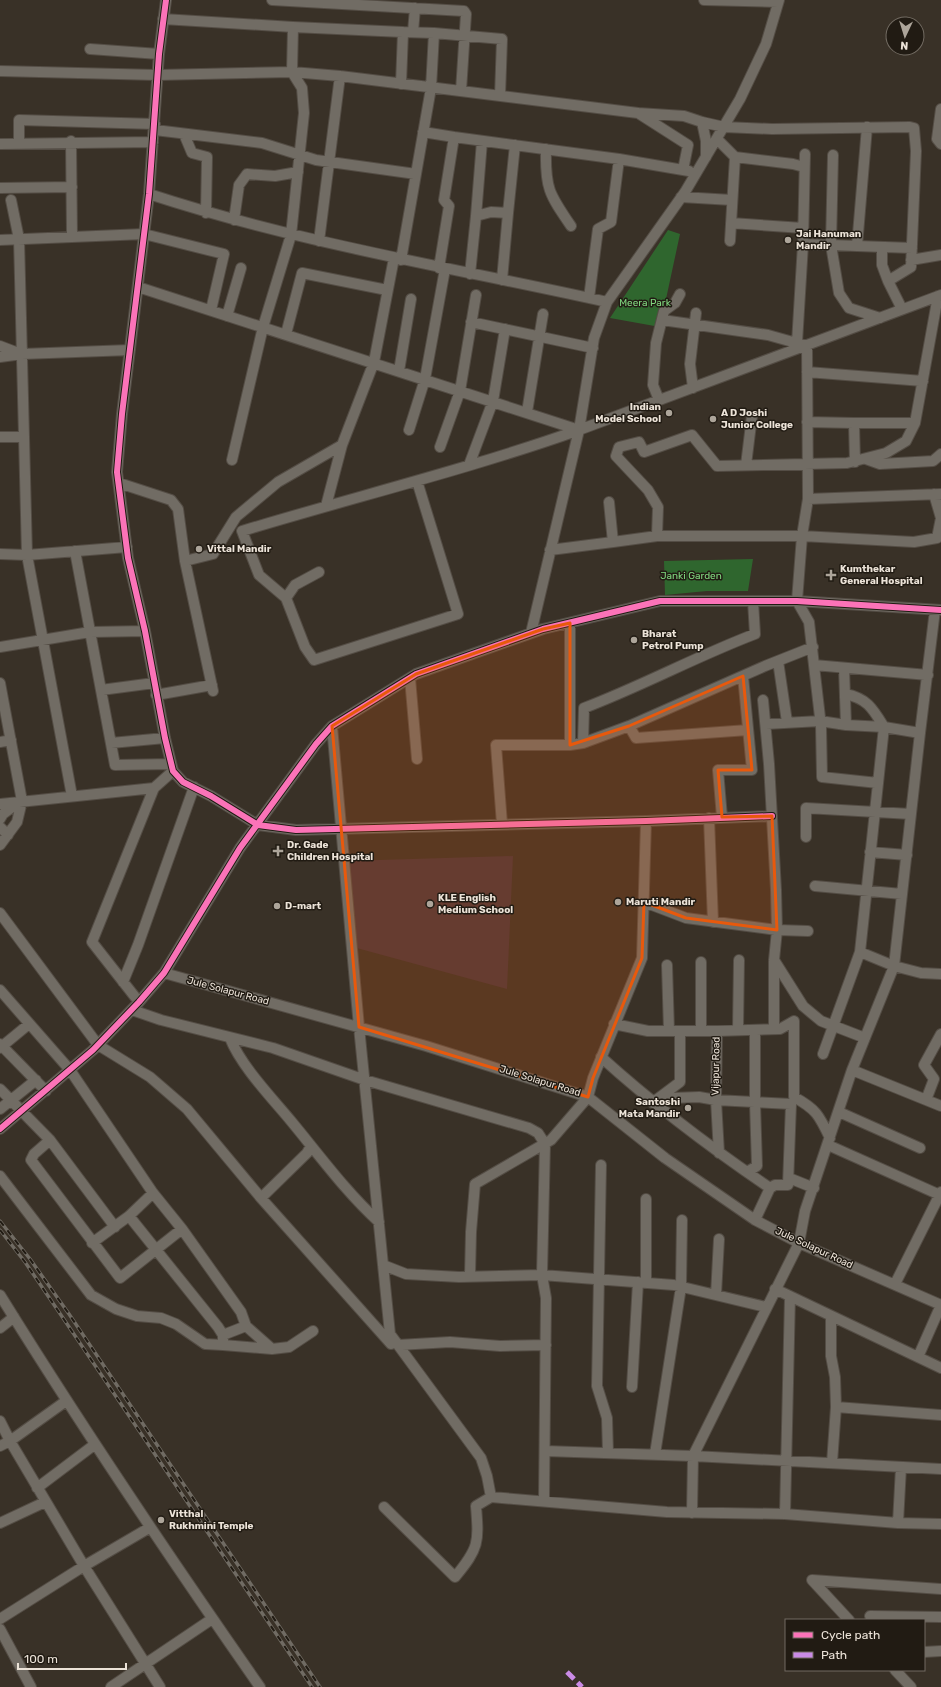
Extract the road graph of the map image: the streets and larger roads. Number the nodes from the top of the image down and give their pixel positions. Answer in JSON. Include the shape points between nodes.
{"nodes":[{"id":1,"x":166,"y":0,"type":"edge"},
{"id":2,"x":272,"y":0,"type":"edge"},
{"id":3,"x":704,"y":0,"type":"edge"},
{"id":4,"x":779,"y":1,"type":"edge"},
{"id":5,"x":415,"y":8,"type":"junction"},
{"id":6,"x":163,"y":19,"type":"junction"},
{"id":7,"x":293,"y":27,"type":"junction"},
{"id":8,"x":408,"y":32,"type":"junction"},
{"id":9,"x":434,"y":33,"type":"junction"},
{"id":10,"x":465,"y":35,"type":"junction"},
{"id":11,"x":90,"y":49,"type":"dead end"},
{"id":12,"x":159,"y":54,"type":"junction"},
{"id":13,"x":0,"y":71,"type":"edge"},
{"id":14,"x":292,"y":72,"type":"junction"},
{"id":15,"x":157,"y":75,"type":"junction"},
{"id":16,"x":340,"y":76,"type":"junction"},
{"id":17,"x":401,"y":84,"type":"junction"},
{"id":18,"x":431,"y":88,"type":"junction"},
{"id":19,"x":461,"y":91,"type":"junction"},
{"id":20,"x":500,"y":96,"type":"junction"},
{"id":21,"x":941,"y":109,"type":"edge"},
{"id":22,"x":638,"y":113,"type":"junction"},
{"id":23,"x":702,"y":122,"type":"junction"},
{"id":24,"x":155,"y":127,"type":"junction"},
{"id":25,"x":724,"y":127,"type":"junction"},
{"id":26,"x":867,"y":127,"type":"junction"},
{"id":27,"x":423,"y":132,"type":"junction"},
{"id":28,"x":184,"y":134,"type":"junction"},
{"id":29,"x":454,"y":137,"type":"junction"},
{"id":30,"x":717,"y":139,"type":"junction"},
{"id":31,"x":482,"y":141,"type":"junction"},
{"id":32,"x":71,"y":142,"type":"junction"},
{"id":33,"x":153,"y":142,"type":"junction"},
{"id":34,"x":19,"y":143,"type":"junction"},
{"id":35,"x":0,"y":144,"type":"edge"},
{"id":36,"x":941,"y":144,"type":"edge"},
{"id":37,"x":515,"y":145,"type":"junction"},
{"id":38,"x":546,"y":149,"type":"junction"},
{"id":39,"x":805,"y":154,"type":"dead end"},
{"id":40,"x":833,"y":155,"type":"dead end"},
{"id":41,"x":300,"y":156,"type":"junction"},
{"id":42,"x":706,"y":157,"type":"junction"},
{"id":43,"x":735,"y":157,"type":"junction"},
{"id":44,"x":619,"y":159,"type":"junction"},
{"id":45,"x":330,"y":161,"type":"junction"},
{"id":46,"x":804,"y":167,"type":"junction"},
{"id":47,"x":683,"y":170,"type":"junction"},
{"id":48,"x":298,"y":172,"type":"junction"},
{"id":49,"x":697,"y":172,"type":"junction"},
{"id":50,"x":416,"y":174,"type":"junction"},
{"id":51,"x":72,"y":187,"type":"junction"},
{"id":52,"x":0,"y":188,"type":"edge"},
{"id":53,"x":149,"y":194,"type":"junction"},
{"id":54,"x":681,"y":197,"type":"junction"},
{"id":55,"x":11,"y":200,"type":"dead end"},
{"id":56,"x":732,"y":200,"type":"junction"},
{"id":57,"x":206,"y":212,"type":"junction"},
{"id":58,"x":508,"y":213,"type":"junction"},
{"id":59,"x":476,"y":216,"type":"junction"},
{"id":60,"x":234,"y":220,"type":"junction"},
{"id":61,"x":731,"y":223,"type":"junction"},
{"id":62,"x":571,"y":226,"type":"dead end"},
{"id":63,"x":803,"y":228,"type":"junction"},
{"id":64,"x":144,"y":234,"type":"junction"},
{"id":65,"x":291,"y":235,"type":"junction"},
{"id":66,"x":72,"y":237,"type":"junction"},
{"id":67,"x":19,"y":239,"type":"junction"},
{"id":68,"x":0,"y":240,"type":"edge"},
{"id":69,"x":730,"y":240,"type":"dead end"},
{"id":70,"x":320,"y":241,"type":"junction"},
{"id":71,"x":803,"y":244,"type":"junction"},
{"id":72,"x":831,"y":245,"type":"junction"},
{"id":73,"x":857,"y":246,"type":"junction"},
{"id":74,"x":882,"y":247,"type":"junction"},
{"id":75,"x":912,"y":248,"type":"junction"},
{"id":76,"x":941,"y":255,"type":"edge"},
{"id":77,"x":398,"y":259,"type":"junction"},
{"id":78,"x":912,"y":260,"type":"junction"},
{"id":79,"x":241,"y":268,"type":"dead end"},
{"id":80,"x":442,"y":269,"type":"junction"},
{"id":81,"x":470,"y":274,"type":"junction"},
{"id":82,"x":502,"y":280,"type":"junction"},
{"id":83,"x":888,"y":281,"type":"junction"},
{"id":84,"x":138,"y":287,"type":"junction"},
{"id":85,"x":388,"y":290,"type":"junction"},
{"id":86,"x":680,"y":294,"type":"dead end"},
{"id":87,"x":476,"y":295,"type":"dead end"},
{"id":88,"x":940,"y":295,"type":"edge"},
{"id":89,"x":589,"y":298,"type":"junction"},
{"id":90,"x":411,"y":299,"type":"dead end"},
{"id":91,"x":607,"y":302,"type":"junction"},
{"id":92,"x":211,"y":310,"type":"junction"},
{"id":93,"x":902,"y":310,"type":"junction"},
{"id":94,"x":696,"y":313,"type":"dead end"},
{"id":95,"x":543,"y":314,"type":"dead end"},
{"id":96,"x":227,"y":316,"type":"junction"},
{"id":97,"x":880,"y":318,"type":"junction"},
{"id":98,"x":662,"y":320,"type":"junction"},
{"id":99,"x":471,"y":322,"type":"junction"},
{"id":100,"x":695,"y":325,"type":"junction"},
{"id":101,"x":263,"y":327,"type":"junction"},
{"id":102,"x":505,"y":329,"type":"junction"},
{"id":103,"x":936,"y":331,"type":"edge"},
{"id":104,"x":286,"y":334,"type":"junction"},
{"id":105,"x":540,"y":336,"type":"junction"},
{"id":106,"x":796,"y":343,"type":"junction"},
{"id":107,"x":0,"y":346,"type":"edge"},
{"id":108,"x":807,"y":346,"type":"junction"},
{"id":109,"x":593,"y":348,"type":"junction"},
{"id":110,"x":130,"y":350,"type":"junction"},
{"id":111,"x":22,"y":354,"type":"junction"},
{"id":112,"x":0,"y":357,"type":"edge"},
{"id":113,"x":374,"y":362,"type":"junction"},
{"id":114,"x":399,"y":371,"type":"junction"},
{"id":115,"x":807,"y":372,"type":"junction"},
{"id":116,"x":425,"y":379,"type":"junction"},
{"id":117,"x":923,"y":381,"type":"junction"},
{"id":118,"x":693,"y":388,"type":"junction"},
{"id":119,"x":460,"y":391,"type":"junction"},
{"id":120,"x":659,"y":400,"type":"junction"},
{"id":121,"x":492,"y":401,"type":"junction"},
{"id":122,"x":527,"y":412,"type":"junction"},
{"id":123,"x":752,"y":416,"type":"dead end"},
{"id":124,"x":807,"y":422,"type":"junction"},
{"id":125,"x":854,"y":423,"type":"junction"},
{"id":126,"x":915,"y":423,"type":"junction"},
{"id":127,"x":409,"y":430,"type":"dead end"},
{"id":128,"x":579,"y":430,"type":"junction"},
{"id":129,"x":0,"y":437,"type":"edge"},
{"id":130,"x":24,"y":437,"type":"junction"},
{"id":131,"x":342,"y":445,"type":"junction"},
{"id":132,"x":440,"y":447,"type":"dead end"},
{"id":133,"x":941,"y":454,"type":"edge"},
{"id":134,"x":866,"y":459,"type":"junction"},
{"id":135,"x":232,"y":460,"type":"dead end"},
{"id":136,"x":855,"y":462,"type":"junction"},
{"id":137,"x":807,"y":463,"type":"junction"},
{"id":138,"x":469,"y":465,"type":"junction"},
{"id":139,"x":746,"y":465,"type":"junction"},
{"id":140,"x":417,"y":480,"type":"junction"},
{"id":141,"x":119,"y":483,"type":"junction"},
{"id":142,"x":937,"y":494,"type":"edge"},
{"id":143,"x":808,"y":499,"type":"junction"},
{"id":144,"x":609,"y":502,"type":"dead end"},
{"id":145,"x":326,"y":506,"type":"junction"},
{"id":146,"x":657,"y":536,"type":"junction"},
{"id":147,"x":802,"y":536,"type":"junction"},
{"id":148,"x":613,"y":542,"type":"junction"},
{"id":149,"x":127,"y":547,"type":"junction"},
{"id":150,"x":550,"y":550,"type":"junction"},
{"id":151,"x":75,"y":551,"type":"junction"},
{"id":152,"x":0,"y":554,"type":"edge"},
{"id":153,"x":27,"y":555,"type":"junction"},
{"id":154,"x":185,"y":561,"type":"junction"},
{"id":155,"x":319,"y":572,"type":"dead end"},
{"id":156,"x":286,"y":598,"type":"junction"},
{"id":157,"x":753,"y":601,"type":"junction"},
{"id":158,"x":797,"y":601,"type":"junction"},
{"id":159,"x":938,"y":610,"type":"edge"},
{"id":160,"x":570,"y":623,"type":"junction"},
{"id":161,"x":145,"y":631,"type":"junction"},
{"id":162,"x":90,"y":632,"type":"junction"},
{"id":163,"x":531,"y":634,"type":"junction"},
{"id":164,"x":43,"y":639,"type":"junction"},
{"id":165,"x":0,"y":647,"type":"edge"},
{"id":166,"x":813,"y":647,"type":"junction"},
{"id":167,"x":778,"y":661,"type":"junction"},
{"id":168,"x":814,"y":665,"type":"junction"},
{"id":169,"x":844,"y":668,"type":"junction"},
{"id":170,"x":928,"y":675,"type":"junction"},
{"id":171,"x":743,"y":676,"type":"junction"},
{"id":172,"x":410,"y":678,"type":"junction"},
{"id":173,"x":154,"y":683,"type":"junction"},
{"id":174,"x":0,"y":684,"type":"edge"},
{"id":175,"x":101,"y":690,"type":"junction"},
{"id":176,"x":845,"y":694,"type":"junction"},
{"id":177,"x":156,"y":695,"type":"junction"},
{"id":178,"x":763,"y":700,"type":"dead end"},
{"id":179,"x":820,"y":721,"type":"junction"},
{"id":180,"x":787,"y":722,"type":"junction"},
{"id":181,"x":766,"y":724,"type":"junction"},
{"id":182,"x":846,"y":725,"type":"junction"},
{"id":183,"x":332,"y":726,"type":"junction"},
{"id":184,"x":629,"y":726,"type":"junction"},
{"id":185,"x":884,"y":727,"type":"junction"},
{"id":186,"x":748,"y":730,"type":"junction"},
{"id":187,"x":920,"y":733,"type":"junction"},
{"id":188,"x":165,"y":738,"type":"junction"},
{"id":189,"x":11,"y":740,"type":"junction"},
{"id":190,"x":0,"y":742,"type":"edge"},
{"id":191,"x":111,"y":743,"type":"junction"},
{"id":192,"x":583,"y":743,"type":"junction"},
{"id":193,"x":570,"y":745,"type":"junction"},
{"id":194,"x":417,"y":759,"type":"dead end"},
{"id":195,"x":172,"y":768,"type":"junction"},
{"id":196,"x":878,"y":783,"type":"junction"},
{"id":197,"x":194,"y":787,"type":"junction"},
{"id":198,"x":154,"y":788,"type":"junction"},
{"id":199,"x":72,"y":796,"type":"junction"},
{"id":200,"x":21,"y":801,"type":"junction"},
{"id":201,"x":0,"y":804,"type":"edge"},
{"id":202,"x":874,"y":812,"type":"junction"},
{"id":203,"x":911,"y":814,"type":"junction"},
{"id":204,"x":772,"y":816,"type":"junction"},
{"id":205,"x":722,"y":817,"type":"junction"},
{"id":206,"x":709,"y":818,"type":"junction"},
{"id":207,"x":0,"y":819,"type":"edge"},
{"id":208,"x":646,"y":821,"type":"junction"},
{"id":209,"x":502,"y":824,"type":"junction"},
{"id":210,"x":258,"y":825,"type":"junction"},
{"id":211,"x":0,"y":827,"type":"edge"},
{"id":212,"x":343,"y":828,"type":"junction"},
{"id":213,"x":8,"y":835,"type":"junction"},
{"id":214,"x":806,"y":837,"type":"dead end"},
{"id":215,"x":0,"y":845,"type":"edge"},
{"id":216,"x":870,"y":852,"type":"junction"},
{"id":217,"x":906,"y":855,"type":"junction"},
{"id":218,"x":815,"y":886,"type":"dead end"},
{"id":219,"x":866,"y":891,"type":"junction"},
{"id":220,"x":902,"y":894,"type":"junction"},
{"id":221,"x":644,"y":902,"type":"junction"},
{"id":222,"x":0,"y":913,"type":"edge"},
{"id":223,"x":713,"y":922,"type":"junction"},
{"id":224,"x":777,"y":930,"type":"junction"},
{"id":225,"x":808,"y":931,"type":"dead end"},
{"id":226,"x":860,"y":952,"type":"junction"},
{"id":227,"x":739,"y":960,"type":"dead end"},
{"id":228,"x":774,"y":960,"type":"junction"},
{"id":229,"x":701,"y":962,"type":"dead end"},
{"id":230,"x":667,"y":965,"type":"dead end"},
{"id":231,"x":894,"y":966,"type":"junction"},
{"id":232,"x":164,"y":973,"type":"junction"},
{"id":233,"x":941,"y":974,"type":"edge"},
{"id":234,"x":122,"y":982,"type":"junction"},
{"id":235,"x":0,"y":990,"type":"edge"},
{"id":236,"x":136,"y":1006,"type":"junction"},
{"id":237,"x":29,"y":1024,"type":"junction"},
{"id":238,"x":614,"y":1024,"type":"junction"},
{"id":239,"x":833,"y":1026,"type":"junction"},
{"id":240,"x":359,"y":1027,"type":"junction"},
{"id":241,"x":774,"y":1029,"type":"junction"},
{"id":242,"x":738,"y":1030,"type":"junction"},
{"id":243,"x":755,"y":1030,"type":"junction"},
{"id":244,"x":669,"y":1031,"type":"junction"},
{"id":245,"x":680,"y":1031,"type":"junction"},
{"id":246,"x":700,"y":1031,"type":"junction"},
{"id":247,"x":717,"y":1031,"type":"junction"},
{"id":248,"x":941,"y":1034,"type":"edge"},
{"id":249,"x":230,"y":1038,"type":"junction"},
{"id":250,"x":864,"y":1038,"type":"junction"},
{"id":251,"x":98,"y":1045,"type":"junction"},
{"id":252,"x":1,"y":1047,"type":"edge"},
{"id":253,"x":823,"y":1054,"type":"dead end"},
{"id":254,"x":601,"y":1057,"type":"junction"},
{"id":255,"x":70,"y":1070,"type":"junction"},
{"id":256,"x":852,"y":1070,"type":"junction"},
{"id":257,"x":36,"y":1080,"type":"junction"},
{"id":258,"x":365,"y":1080,"type":"junction"},
{"id":259,"x":0,"y":1089,"type":"edge"},
{"id":260,"x":46,"y":1091,"type":"junction"},
{"id":261,"x":588,"y":1097,"type":"junction"},
{"id":262,"x":11,"y":1100,"type":"junction"},
{"id":263,"x":716,"y":1100,"type":"junction"},
{"id":264,"x":926,"y":1100,"type":"junction"},
{"id":265,"x":653,"y":1103,"type":"junction"},
{"id":266,"x":755,"y":1103,"type":"junction"},
{"id":267,"x":941,"y":1106,"type":"edge"},
{"id":268,"x":0,"y":1109,"type":"edge"},
{"id":269,"x":21,"y":1111,"type":"junction"},
{"id":270,"x":839,"y":1112,"type":"junction"},
{"id":271,"x":0,"y":1129,"type":"edge"},
{"id":272,"x":50,"y":1140,"type":"junction"},
{"id":273,"x":829,"y":1142,"type":"junction"},
{"id":274,"x":545,"y":1144,"type":"junction"},
{"id":275,"x":312,"y":1146,"type":"junction"},
{"id":276,"x":920,"y":1148,"type":"dead end"},
{"id":277,"x":719,"y":1152,"type":"junction"},
{"id":278,"x":601,"y":1165,"type":"dead end"},
{"id":279,"x":747,"y":1172,"type":"junction"},
{"id":280,"x":0,"y":1176,"type":"edge"},
{"id":281,"x":788,"y":1178,"type":"junction"},
{"id":282,"x":770,"y":1188,"type":"junction"},
{"id":283,"x":814,"y":1188,"type":"junction"},
{"id":284,"x":153,"y":1193,"type":"junction"},
{"id":285,"x":940,"y":1193,"type":"edge"},
{"id":286,"x":261,"y":1198,"type":"junction"},
{"id":287,"x":646,"y":1199,"type":"dead end"},
{"id":288,"x":129,"y":1216,"type":"junction"},
{"id":289,"x":682,"y":1220,"type":"dead end"},
{"id":290,"x":755,"y":1220,"type":"junction"},
{"id":291,"x":379,"y":1222,"type":"junction"},
{"id":292,"x":115,"y":1227,"type":"junction"},
{"id":293,"x":182,"y":1230,"type":"junction"},
{"id":294,"x":719,"y":1239,"type":"dead end"},
{"id":295,"x":92,"y":1243,"type":"junction"},
{"id":296,"x":799,"y":1243,"type":"junction"},
{"id":297,"x":155,"y":1250,"type":"junction"},
{"id":298,"x":383,"y":1265,"type":"junction"},
{"id":299,"x":542,"y":1275,"type":"junction"},
{"id":300,"x":470,"y":1276,"type":"junction"},
{"id":301,"x":599,"y":1279,"type":"junction"},
{"id":302,"x":642,"y":1283,"type":"junction"},
{"id":303,"x":895,"y":1284,"type":"junction"},
{"id":304,"x":680,"y":1287,"type":"junction"},
{"id":305,"x":775,"y":1289,"type":"junction"},
{"id":306,"x":716,"y":1295,"type":"junction"},
{"id":307,"x":790,"y":1296,"type":"junction"},
{"id":308,"x":1,"y":1300,"type":"edge"},
{"id":309,"x":941,"y":1305,"type":"edge"},
{"id":310,"x":766,"y":1307,"type":"junction"},
{"id":311,"x":831,"y":1316,"type":"junction"},
{"id":312,"x":14,"y":1317,"type":"junction"},
{"id":313,"x":246,"y":1326,"type":"junction"},
{"id":314,"x":0,"y":1328,"type":"edge"},
{"id":315,"x":313,"y":1331,"type":"dead end"},
{"id":316,"x":390,"y":1334,"type":"junction"},
{"id":317,"x":223,"y":1340,"type":"junction"},
{"id":318,"x":398,"y":1345,"type":"junction"},
{"id":319,"x":546,"y":1345,"type":"junction"},
{"id":320,"x":272,"y":1349,"type":"junction"},
{"id":321,"x":918,"y":1357,"type":"junction"},
{"id":322,"x":941,"y":1368,"type":"edge"},
{"id":323,"x":632,"y":1387,"type":"dead end"},
{"id":324,"x":66,"y":1401,"type":"junction"},
{"id":325,"x":836,"y":1407,"type":"junction"},
{"id":326,"x":941,"y":1414,"type":"edge"},
{"id":327,"x":0,"y":1422,"type":"edge"},
{"id":328,"x":10,"y":1442,"type":"junction"},
{"id":329,"x":94,"y":1445,"type":"junction"},
{"id":330,"x":0,"y":1446,"type":"edge"},
{"id":331,"x":545,"y":1451,"type":"junction"},
{"id":332,"x":608,"y":1453,"type":"junction"},
{"id":333,"x":655,"y":1454,"type":"junction"},
{"id":334,"x":693,"y":1456,"type":"junction"},
{"id":335,"x":787,"y":1461,"type":"junction"},
{"id":336,"x":832,"y":1463,"type":"junction"},
{"id":337,"x":901,"y":1466,"type":"junction"},
{"id":338,"x":941,"y":1468,"type":"edge"},
{"id":339,"x":37,"y":1488,"type":"junction"},
{"id":340,"x":491,"y":1498,"type":"junction"},
{"id":341,"x":544,"y":1501,"type":"junction"},
{"id":342,"x":45,"y":1502,"type":"junction"},
{"id":343,"x":384,"y":1507,"type":"dead end"},
{"id":344,"x":692,"y":1513,"type":"junction"},
{"id":345,"x":785,"y":1514,"type":"junction"},
{"id":346,"x":0,"y":1523,"type":"edge"},
{"id":347,"x":898,"y":1524,"type":"junction"},
{"id":348,"x":941,"y":1524,"type":"edge"},
{"id":349,"x":149,"y":1528,"type":"junction"},
{"id":350,"x":84,"y":1566,"type":"junction"},
{"id":351,"x":941,"y":1589,"type":"edge"},
{"id":352,"x":941,"y":1616,"type":"edge"},
{"id":353,"x":0,"y":1619,"type":"edge"},
{"id":354,"x":212,"y":1619,"type":"junction"},
{"id":355,"x":848,"y":1619,"type":"edge"},
{"id":356,"x":873,"y":1619,"type":"edge"},
{"id":357,"x":0,"y":1629,"type":"edge"},
{"id":358,"x":941,"y":1651,"type":"edge"},
{"id":359,"x":925,"y":1652,"type":"edge"},
{"id":360,"x":145,"y":1664,"type":"junction"},
{"id":361,"x":896,"y":1671,"type":"edge"},
{"id":362,"x":31,"y":1687,"type":"edge"},
{"id":363,"x":111,"y":1687,"type":"edge"},
{"id":364,"x":160,"y":1687,"type":"edge"},
{"id":365,"x":260,"y":1687,"type":"edge"},
{"id":366,"x":911,"y":1687,"type":"edge"}],
"edges":[{"from":1,"to":6,"type":"street"},
{"from":2,"to":5,"type":"street"},
{"from":3,"to":4,"type":"street"},
{"from":4,"to":25,"type":"street","via":[[766,44]]},
{"from":5,"to":8,"type":"street"},
{"from":5,"to":10,"type":"street","via":[[465,12]]},
{"from":6,"to":7,"type":"street"},
{"from":6,"to":12,"type":"street"},
{"from":7,"to":8,"type":"street"},
{"from":7,"to":14,"type":"street"},
{"from":8,"to":9,"type":"street"},
{"from":8,"to":17,"type":"street"},
{"from":9,"to":10,"type":"street"},
{"from":9,"to":18,"type":"street"},
{"from":10,"to":19,"type":"street"},
{"from":10,"to":20,"type":"street","via":[[502,39]]},
{"from":11,"to":12,"type":"street"},
{"from":12,"to":15,"type":"street"},
{"from":13,"to":15,"type":"street"},
{"from":14,"to":15,"type":"street"},
{"from":14,"to":16,"type":"street"},
{"from":14,"to":41,"type":"street","via":[[302,88],[304,113]]},
{"from":15,"to":24,"type":"street"},
{"from":16,"to":17,"type":"street"},
{"from":16,"to":45,"type":"street"},
{"from":17,"to":18,"type":"street"},
{"from":18,"to":19,"type":"street"},
{"from":18,"to":27,"type":"street"},
{"from":19,"to":20,"type":"street"},
{"from":20,"to":22,"type":"street"},
{"from":21,"to":36,"type":"street","via":[[937,138]]},
{"from":22,"to":23,"type":"street","via":[[684,116]]},
{"from":22,"to":47,"type":"street","via":[[688,145]]},
{"from":23,"to":25,"type":"street"},
{"from":23,"to":42,"type":"street"},
{"from":24,"to":28,"type":"street"},
{"from":24,"to":33,"type":"street"},
{"from":24,"to":34,"type":"street","via":[[19,120]]},
{"from":25,"to":26,"type":"street"},
{"from":25,"to":30,"type":"street"},
{"from":26,"to":73,"type":"street"},
{"from":26,"to":75,"type":"street","via":[[914,128],[916,151]]},
{"from":27,"to":29,"type":"street"},
{"from":27,"to":50,"type":"street"},
{"from":28,"to":41,"type":"street","via":[[262,143]]},
{"from":28,"to":57,"type":"street","via":[[192,153],[207,157]]},
{"from":29,"to":31,"type":"street"},
{"from":29,"to":80,"type":"street","via":[[444,200],[449,206]]},
{"from":30,"to":42,"type":"street"},
{"from":30,"to":43,"type":"street"},
{"from":31,"to":37,"type":"street"},
{"from":31,"to":59,"type":"street"},
{"from":32,"to":33,"type":"street"},
{"from":32,"to":34,"type":"street"},
{"from":32,"to":51,"type":"street"},
{"from":33,"to":53,"type":"street"},
{"from":34,"to":35,"type":"street"},
{"from":37,"to":38,"type":"street"},
{"from":37,"to":58,"type":"street"},
{"from":38,"to":44,"type":"street"},
{"from":38,"to":62,"type":"street","via":[[546,176],[551,197]]},
{"from":39,"to":46,"type":"street"},
{"from":40,"to":72,"type":"street"},
{"from":41,"to":45,"type":"street"},
{"from":41,"to":48,"type":"street"},
{"from":42,"to":49,"type":"street"},
{"from":43,"to":46,"type":"street"},
{"from":43,"to":56,"type":"street"},
{"from":44,"to":47,"type":"street"},
{"from":44,"to":89,"type":"street","via":[[611,222],[598,229]]},
{"from":45,"to":50,"type":"street"},
{"from":45,"to":70,"type":"street"},
{"from":46,"to":63,"type":"street"},
{"from":47,"to":49,"type":"street"},
{"from":48,"to":60,"type":"street","via":[[275,176],[247,174],[239,184]]},
{"from":48,"to":65,"type":"street"},
{"from":49,"to":54,"type":"street"},
{"from":50,"to":77,"type":"street"},
{"from":51,"to":52,"type":"street"},
{"from":51,"to":66,"type":"street"},
{"from":53,"to":57,"type":"street"},
{"from":53,"to":64,"type":"street"},
{"from":54,"to":56,"type":"street"},
{"from":54,"to":91,"type":"street"},
{"from":55,"to":67,"type":"street"},
{"from":56,"to":61,"type":"street"},
{"from":57,"to":60,"type":"street"},
{"from":58,"to":59,"type":"street","via":[[491,212]]},
{"from":58,"to":82,"type":"street"},
{"from":59,"to":81,"type":"street"},
{"from":60,"to":65,"type":"street"},
{"from":61,"to":63,"type":"street"},
{"from":61,"to":69,"type":"street"},
{"from":63,"to":71,"type":"street"},
{"from":64,"to":66,"type":"street"},
{"from":64,"to":84,"type":"street"},
{"from":64,"to":92,"type":"street","via":[[224,254]]},
{"from":65,"to":70,"type":"street"},
{"from":65,"to":101,"type":"street"},
{"from":66,"to":67,"type":"street"},
{"from":67,"to":68,"type":"street"},
{"from":67,"to":111,"type":"street"},
{"from":70,"to":77,"type":"street"},
{"from":71,"to":72,"type":"street"},
{"from":71,"to":106,"type":"street"},
{"from":72,"to":73,"type":"street"},
{"from":72,"to":97,"type":"street","via":[[842,298],[849,308]]},
{"from":73,"to":74,"type":"street"},
{"from":74,"to":75,"type":"street"},
{"from":74,"to":83,"type":"street","via":[[882,265]]},
{"from":75,"to":78,"type":"street"},
{"from":76,"to":78,"type":"street"},
{"from":77,"to":80,"type":"street"},
{"from":77,"to":85,"type":"street"},
{"from":78,"to":83,"type":"street","via":[[911,267]]},
{"from":79,"to":96,"type":"street"},
{"from":80,"to":81,"type":"street"},
{"from":80,"to":116,"type":"street"},
{"from":81,"to":82,"type":"street"},
{"from":82,"to":89,"type":"street"},
{"from":83,"to":93,"type":"street"},
{"from":84,"to":92,"type":"street"},
{"from":84,"to":110,"type":"street"},
{"from":85,"to":104,"type":"street","via":[[302,273]]},
{"from":85,"to":113,"type":"street"},
{"from":86,"to":98,"type":"street","via":[[675,303],[664,311]]},
{"from":87,"to":99,"type":"street"},
{"from":88,"to":93,"type":"street"},
{"from":88,"to":103,"type":"street"},
{"from":89,"to":91,"type":"street"},
{"from":90,"to":114,"type":"street"},
{"from":91,"to":109,"type":"street"},
{"from":92,"to":96,"type":"street"},
{"from":93,"to":97,"type":"street"},
{"from":94,"to":100,"type":"street"},
{"from":95,"to":105,"type":"street"},
{"from":96,"to":101,"type":"street"},
{"from":97,"to":108,"type":"street"},
{"from":98,"to":100,"type":"street"},
{"from":98,"to":120,"type":"street","via":[[656,343],[653,385]]},
{"from":99,"to":102,"type":"street"},
{"from":99,"to":119,"type":"street"},
{"from":100,"to":106,"type":"street","via":[[768,335]]},
{"from":100,"to":118,"type":"street","via":[[690,364]]},
{"from":101,"to":104,"type":"street"},
{"from":101,"to":135,"type":"street"},
{"from":102,"to":105,"type":"street"},
{"from":102,"to":121,"type":"street"},
{"from":103,"to":117,"type":"street"},
{"from":104,"to":113,"type":"street"},
{"from":105,"to":109,"type":"street"},
{"from":105,"to":122,"type":"street"},
{"from":106,"to":108,"type":"street"},
{"from":107,"to":111,"type":"street"},
{"from":108,"to":115,"type":"street"},
{"from":108,"to":118,"type":"street"},
{"from":109,"to":128,"type":"street"},
{"from":110,"to":111,"type":"street"},
{"from":110,"to":141,"type":"street","via":[[122,414]]},
{"from":111,"to":112,"type":"street"},
{"from":111,"to":130,"type":"street"},
{"from":113,"to":114,"type":"street"},
{"from":113,"to":131,"type":"street"},
{"from":114,"to":116,"type":"street"},
{"from":115,"to":117,"type":"street"},
{"from":115,"to":124,"type":"street"},
{"from":116,"to":119,"type":"street"},
{"from":116,"to":127,"type":"street"},
{"from":117,"to":126,"type":"street"},
{"from":118,"to":120,"type":"street"},
{"from":119,"to":121,"type":"street"},
{"from":119,"to":132,"type":"street"},
{"from":120,"to":128,"type":"street"},
{"from":121,"to":122,"type":"street"},
{"from":121,"to":138,"type":"street"},
{"from":122,"to":128,"type":"street"},
{"from":123,"to":139,"type":"street"},
{"from":124,"to":125,"type":"street"},
{"from":124,"to":137,"type":"street"},
{"from":125,"to":126,"type":"street"},
{"from":125,"to":136,"type":"street"},
{"from":126,"to":134,"type":"street","via":[[906,441],[886,453]]},
{"from":128,"to":138,"type":"street"},
{"from":128,"to":150,"type":"street"},
{"from":129,"to":130,"type":"street"},
{"from":130,"to":153,"type":"street"},
{"from":131,"to":145,"type":"street"},
{"from":131,"to":154,"type":"street","via":[[278,482],[236,518],[213,554]]},
{"from":133,"to":134,"type":"street","via":[[933,461],[880,464]]},
{"from":134,"to":136,"type":"street"},
{"from":136,"to":137,"type":"street"},
{"from":137,"to":139,"type":"street"},
{"from":137,"to":143,"type":"street"},
{"from":138,"to":140,"type":"street"},
{"from":139,"to":146,"type":"street","via":[[717,466],[692,435],[644,452],[639,442],[619,447],[616,456],[648,490],[658,508]]},
{"from":140,"to":145,"type":"street"},
{"from":140,"to":156,"type":"street","via":[[458,614],[314,660],[304,647]]},
{"from":141,"to":149,"type":"street"},
{"from":141,"to":154,"type":"street","via":[[171,500],[178,509]]},
{"from":142,"to":143,"type":"street"},
{"from":142,"to":147,"type":"street","via":[[941,518],[937,538],[914,542]]},
{"from":143,"to":147,"type":"street"},
{"from":144,"to":148,"type":"street"},
{"from":145,"to":156,"type":"street","via":[[242,531],[259,575]]},
{"from":146,"to":147,"type":"street"},
{"from":146,"to":148,"type":"street"},
{"from":147,"to":158,"type":"street"},
{"from":148,"to":150,"type":"street"},
{"from":149,"to":151,"type":"street"},
{"from":149,"to":161,"type":"street"},
{"from":150,"to":163,"type":"street"},
{"from":151,"to":153,"type":"street"},
{"from":151,"to":162,"type":"street"},
{"from":152,"to":153,"type":"street"},
{"from":153,"to":164,"type":"street"},
{"from":154,"to":177,"type":"street","via":[[212,688]]},
{"from":155,"to":156,"type":"street","via":[[295,585]]},
{"from":157,"to":158,"type":"street"},
{"from":157,"to":160,"type":"street","via":[[660,601]]},
{"from":157,"to":192,"type":"street","via":[[755,634],[584,708]]},
{"from":158,"to":159,"type":"street"},
{"from":158,"to":166,"type":"street","via":[[809,622]]},
{"from":159,"to":170,"type":"street"},
{"from":160,"to":163,"type":"street"},
{"from":160,"to":193,"type":"street"},
{"from":161,"to":162,"type":"street"},
{"from":161,"to":173,"type":"street"},
{"from":162,"to":164,"type":"street"},
{"from":162,"to":175,"type":"street"},
{"from":163,"to":172,"type":"street"},
{"from":164,"to":165,"type":"street"},
{"from":164,"to":199,"type":"street"},
{"from":166,"to":167,"type":"street"},
{"from":166,"to":168,"type":"street"},
{"from":167,"to":171,"type":"street"},
{"from":167,"to":180,"type":"street"},
{"from":168,"to":169,"type":"street"},
{"from":168,"to":179,"type":"street"},
{"from":169,"to":170,"type":"street"},
{"from":169,"to":176,"type":"street"},
{"from":170,"to":187,"type":"street"},
{"from":171,"to":184,"type":"street"},
{"from":171,"to":186,"type":"street"},
{"from":172,"to":183,"type":"street"},
{"from":172,"to":194,"type":"street"},
{"from":173,"to":175,"type":"street"},
{"from":173,"to":177,"type":"street"},
{"from":174,"to":189,"type":"street"},
{"from":175,"to":191,"type":"street"},
{"from":176,"to":182,"type":"street"},
{"from":176,"to":185,"type":"street","via":[[856,696],[871,706]]},
{"from":177,"to":188,"type":"street"},
{"from":178,"to":181,"type":"street"},
{"from":179,"to":180,"type":"street"},
{"from":179,"to":182,"type":"street"},
{"from":179,"to":196,"type":"street","via":[[822,777]]},
{"from":180,"to":181,"type":"street"},
{"from":181,"to":204,"type":"street"},
{"from":182,"to":185,"type":"street"},
{"from":183,"to":210,"type":"street","via":[[316,744]]},
{"from":183,"to":212,"type":"street"},
{"from":184,"to":186,"type":"street","via":[[636,738]]},
{"from":184,"to":192,"type":"street"},
{"from":185,"to":187,"type":"street"},
{"from":185,"to":196,"type":"street"},
{"from":186,"to":205,"type":"street","via":[[752,770],[718,770]]},
{"from":187,"to":203,"type":"street"},
{"from":188,"to":191,"type":"street"},
{"from":188,"to":195,"type":"street"},
{"from":189,"to":190,"type":"street"},
{"from":189,"to":200,"type":"street"},
{"from":191,"to":195,"type":"street","via":[[115,765]]},
{"from":192,"to":193,"type":"street"},
{"from":193,"to":209,"type":"street","via":[[496,745]]},
{"from":195,"to":197,"type":"street","via":[[183,782]]},
{"from":195,"to":198,"type":"street"},
{"from":196,"to":202,"type":"street"},
{"from":197,"to":210,"type":"street"},
{"from":197,"to":234,"type":"street","via":[[138,945]]},
{"from":198,"to":199,"type":"street"},
{"from":198,"to":234,"type":"street","via":[[92,942]]},
{"from":199,"to":200,"type":"street"},
{"from":200,"to":201,"type":"street"},
{"from":200,"to":207,"type":"street"},
{"from":200,"to":213,"type":"street","via":[[17,822]]},
{"from":202,"to":203,"type":"street"},
{"from":202,"to":214,"type":"street","via":[[806,808]]},
{"from":202,"to":216,"type":"street"},
{"from":203,"to":217,"type":"street"},
{"from":204,"to":205,"type":"street"},
{"from":204,"to":224,"type":"street"},
{"from":205,"to":206,"type":"street"},
{"from":206,"to":208,"type":"street"},
{"from":206,"to":223,"type":"street"},
{"from":208,"to":209,"type":"street"},
{"from":208,"to":221,"type":"street"},
{"from":209,"to":212,"type":"street"},
{"from":210,"to":212,"type":"street","via":[[296,830]]},
{"from":210,"to":232,"type":"street","via":[[240,848]]},
{"from":211,"to":213,"type":"street"},
{"from":212,"to":240,"type":"street"},
{"from":213,"to":215,"type":"street"},
{"from":216,"to":217,"type":"street"},
{"from":216,"to":219,"type":"street"},
{"from":217,"to":220,"type":"street"},
{"from":218,"to":219,"type":"street"},
{"from":219,"to":220,"type":"street"},
{"from":219,"to":226,"type":"street"},
{"from":220,"to":231,"type":"street"},
{"from":221,"to":223,"type":"street","via":[[686,918]]},
{"from":221,"to":238,"type":"street","via":[[642,958]]},
{"from":222,"to":251,"type":"street"},
{"from":223,"to":224,"type":"street"},
{"from":224,"to":225,"type":"street"},
{"from":224,"to":228,"type":"street"},
{"from":226,"to":231,"type":"street"},
{"from":226,"to":239,"type":"street"},
{"from":227,"to":242,"type":"street"},
{"from":228,"to":239,"type":"street","via":[[803,1006],[821,1021]]},
{"from":228,"to":241,"type":"street"},
{"from":229,"to":246,"type":"street"},
{"from":230,"to":244,"type":"street"},
{"from":231,"to":233,"type":"street","via":[[921,973]]},
{"from":231,"to":250,"type":"street"},
{"from":232,"to":236,"type":"street"},
{"from":232,"to":240,"type":"street","name":"Jule Solapur Road"},
{"from":234,"to":236,"type":"street"},
{"from":235,"to":237,"type":"street"},
{"from":236,"to":249,"type":"street","via":[[161,1020]]},
{"from":236,"to":251,"type":"street"},
{"from":237,"to":252,"type":"street"},
{"from":237,"to":255,"type":"street"},
{"from":238,"to":244,"type":"street","via":[[648,1031]]},
{"from":238,"to":254,"type":"street"},
{"from":239,"to":250,"type":"street"},
{"from":239,"to":253,"type":"street"},
{"from":240,"to":258,"type":"street"},
{"from":240,"to":261,"type":"street","name":"Jule Solapur Road"},
{"from":241,"to":243,"type":"street"},
{"from":241,"to":273,"type":"street","via":[[780,1029],[794,1021],[794,1097],[811,1106],[822,1121]]},
{"from":242,"to":243,"type":"street"},
{"from":242,"to":247,"type":"street"},
{"from":243,"to":266,"type":"street"},
{"from":244,"to":245,"type":"street"},
{"from":245,"to":246,"type":"street"},
{"from":245,"to":265,"type":"street","via":[[680,1082]]},
{"from":246,"to":247,"type":"street"},
{"from":247,"to":263,"type":"street","name":"Vijapur Road"},
{"from":248,"to":264,"type":"street","via":[[924,1065],[934,1079]]},
{"from":249,"to":258,"type":"street","via":[[273,1048]]},
{"from":249,"to":275,"type":"street","via":[[235,1049],[267,1092]]},
{"from":250,"to":256,"type":"street"},
{"from":251,"to":255,"type":"street"},
{"from":251,"to":286,"type":"street","via":[[150,1077],[187,1109]]},
{"from":252,"to":257,"type":"street"},
{"from":254,"to":261,"type":"street"},
{"from":254,"to":265,"type":"street"},
{"from":255,"to":260,"type":"street"},
{"from":255,"to":284,"type":"street"},
{"from":256,"to":264,"type":"street"},
{"from":256,"to":270,"type":"street"},
{"from":257,"to":260,"type":"street"},
{"from":257,"to":262,"type":"street"},
{"from":258,"to":274,"type":"street","via":[[529,1128],[538,1133]]},
{"from":258,"to":291,"type":"street"},
{"from":259,"to":262,"type":"street"},
{"from":260,"to":269,"type":"street"},
{"from":261,"to":274,"type":"street"},
{"from":261,"to":290,"type":"street","name":"Jule Solapur Road","via":[[665,1158]]},
{"from":262,"to":268,"type":"street"},
{"from":262,"to":269,"type":"street"},
{"from":263,"to":265,"type":"street","via":[[682,1097]]},
{"from":263,"to":266,"type":"street"},
{"from":263,"to":277,"type":"street","name":"Vijapur Road"},
{"from":264,"to":267,"type":"street"},
{"from":265,"to":277,"type":"street"},
{"from":266,"to":279,"type":"street","via":[[757,1166]]},
{"from":266,"to":281,"type":"street","via":[[792,1104]]},
{"from":269,"to":271,"type":"street"},
{"from":269,"to":272,"type":"street"},
{"from":270,"to":273,"type":"street"},
{"from":270,"to":276,"type":"street"},
{"from":272,"to":292,"type":"street"},
{"from":272,"to":295,"type":"street","via":[[31,1160]]},
{"from":273,"to":283,"type":"street"},
{"from":273,"to":285,"type":"street"},
{"from":274,"to":299,"type":"street"},
{"from":274,"to":300,"type":"street","via":[[475,1184]]},
{"from":275,"to":286,"type":"street"},
{"from":275,"to":291,"type":"street","via":[[356,1201]]},
{"from":277,"to":279,"type":"street"},
{"from":278,"to":301,"type":"street"},
{"from":279,"to":282,"type":"street"},
{"from":280,"to":317,"type":"street","via":[[91,1295],[116,1309],[137,1316],[161,1318],[176,1324],[205,1344]]},
{"from":281,"to":282,"type":"street","via":[[788,1185],[775,1185]]},
{"from":281,"to":283,"type":"street"},
{"from":282,"to":290,"type":"street"},
{"from":283,"to":296,"type":"street","via":[[805,1211]]},
{"from":284,"to":288,"type":"street"},
{"from":284,"to":293,"type":"street"},
{"from":285,"to":303,"type":"street"},
{"from":286,"to":316,"type":"street","via":[[391,1344]]},
{"from":287,"to":302,"type":"street"},
{"from":288,"to":292,"type":"street"},
{"from":288,"to":297,"type":"street"},
{"from":289,"to":304,"type":"street"},
{"from":290,"to":296,"type":"street","name":"Jule Solapur Road"},
{"from":291,"to":298,"type":"street"},
{"from":292,"to":295,"type":"street"},
{"from":293,"to":297,"type":"street"},
{"from":293,"to":313,"type":"street","via":[[241,1312]]},
{"from":294,"to":306,"type":"street"},
{"from":295,"to":297,"type":"street","via":[[120,1278]]},
{"from":296,"to":303,"type":"street","name":"Jule Solapur Road"},
{"from":296,"to":305,"type":"street"},
{"from":297,"to":317,"type":"street","via":[[188,1288]]},
{"from":298,"to":300,"type":"street","via":[[406,1274]]},
{"from":298,"to":316,"type":"street"},
{"from":299,"to":300,"type":"street"},
{"from":299,"to":301,"type":"street"},
{"from":299,"to":319,"type":"street","via":[[546,1298]]},
{"from":301,"to":302,"type":"street"},
{"from":301,"to":332,"type":"street","via":[[597,1386],[607,1418]]},
{"from":302,"to":304,"type":"street"},
{"from":302,"to":323,"type":"street"},
{"from":303,"to":309,"type":"street","name":"Jule Solapur Road"},
{"from":304,"to":306,"type":"street"},
{"from":304,"to":333,"type":"street"},
{"from":305,"to":307,"type":"street"},
{"from":305,"to":310,"type":"street"},
{"from":306,"to":310,"type":"street"},
{"from":307,"to":311,"type":"street"},
{"from":307,"to":335,"type":"street"},
{"from":308,"to":312,"type":"street"},
{"from":309,"to":321,"type":"street"},
{"from":310,"to":334,"type":"street"},
{"from":311,"to":321,"type":"street"},
{"from":311,"to":325,"type":"street","via":[[831,1356]]},
{"from":312,"to":314,"type":"street"},
{"from":312,"to":324,"type":"street"},
{"from":313,"to":317,"type":"street"},
{"from":313,"to":320,"type":"street"},
{"from":315,"to":320,"type":"street","via":[[289,1347]]},
{"from":316,"to":318,"type":"street"},
{"from":317,"to":320,"type":"street"},
{"from":318,"to":319,"type":"street","via":[[450,1342],[500,1346]]},
{"from":318,"to":340,"type":"street","via":[[481,1458]]},
{"from":319,"to":331,"type":"street"},
{"from":321,"to":322,"type":"street"},
{"from":324,"to":328,"type":"street"},
{"from":324,"to":329,"type":"street"},
{"from":325,"to":326,"type":"street"},
{"from":325,"to":336,"type":"street"},
{"from":327,"to":328,"type":"street"},
{"from":328,"to":330,"type":"street"},
{"from":328,"to":339,"type":"street"},
{"from":329,"to":339,"type":"street"},
{"from":329,"to":349,"type":"street"},
{"from":331,"to":332,"type":"street"},
{"from":331,"to":341,"type":"street"},
{"from":332,"to":333,"type":"street"},
{"from":333,"to":334,"type":"street"},
{"from":334,"to":335,"type":"street"},
{"from":334,"to":344,"type":"street"},
{"from":335,"to":336,"type":"street"},
{"from":335,"to":345,"type":"street"},
{"from":336,"to":337,"type":"street"},
{"from":337,"to":338,"type":"street"},
{"from":337,"to":347,"type":"street"},
{"from":339,"to":342,"type":"street"},
{"from":340,"to":341,"type":"street"},
{"from":340,"to":343,"type":"street","via":[[476,1506],[478,1537],[471,1557],[455,1577]]},
{"from":341,"to":344,"type":"street"},
{"from":342,"to":346,"type":"street"},
{"from":342,"to":350,"type":"street"},
{"from":344,"to":345,"type":"street"},
{"from":345,"to":347,"type":"street"},
{"from":347,"to":348,"type":"street"},
{"from":349,"to":350,"type":"street"},
{"from":349,"to":354,"type":"street"},
{"from":350,"to":353,"type":"street"},
{"from":350,"to":360,"type":"street"},
{"from":351,"to":355,"type":"street","via":[[812,1580]]},
{"from":352,"to":356,"type":"street","via":[[870,1616]]},
{"from":354,"to":360,"type":"street"},
{"from":354,"to":365,"type":"street"},
{"from":357,"to":362,"type":"street"},
{"from":358,"to":359,"type":"street"},
{"from":360,"to":363,"type":"street"},
{"from":360,"to":364,"type":"street"},
{"from":361,"to":366,"type":"street"}]}
